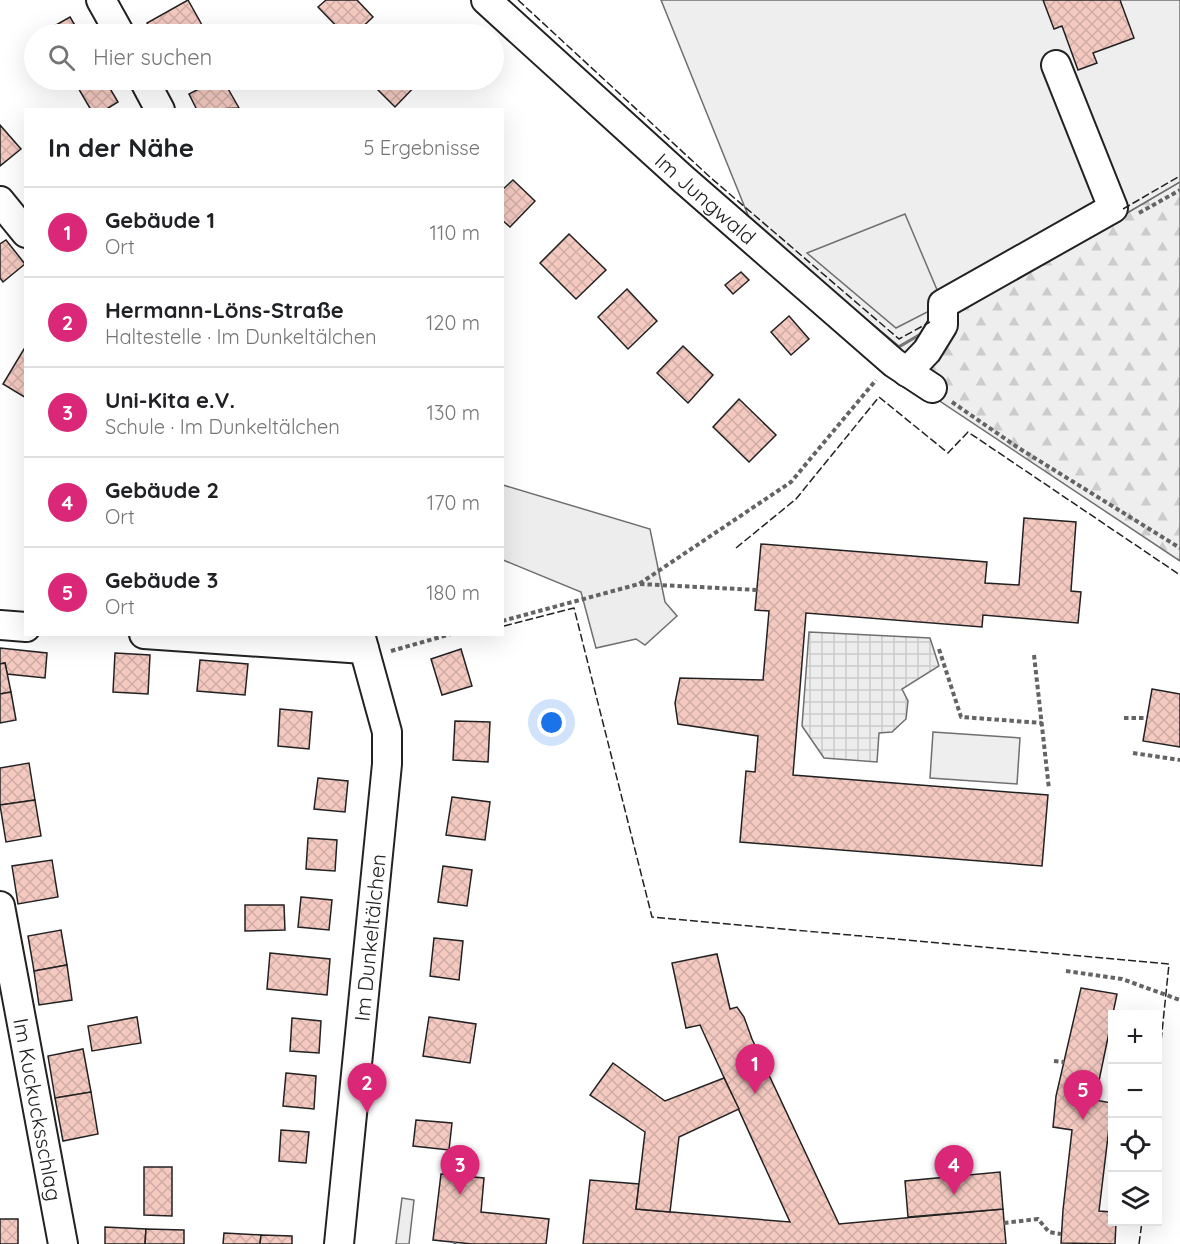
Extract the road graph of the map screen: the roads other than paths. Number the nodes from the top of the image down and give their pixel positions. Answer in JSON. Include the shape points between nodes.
{"nodes":[{"id":1,"x":101,"y":0,"type":"edge"},
{"id":2,"x":486,"y":0,"type":"edge"},
{"id":3,"x":114,"y":24,"type":"edge"},
{"id":4,"x":1056,"y":65,"type":"dead end"},
{"id":5,"x":149,"y":90,"type":"edge"},
{"id":6,"x":159,"y":108,"type":"edge"},
{"id":7,"x":0,"y":201,"type":"edge"},
{"id":8,"x":24,"y":231,"type":"edge"},
{"id":9,"x":907,"y":372,"type":"junction"},
{"id":10,"x":932,"y":388,"type":"road end"},
{"id":11,"x":0,"y":625,"type":"edge"},
{"id":12,"x":24,"y":627,"type":"edge"},
{"id":13,"x":198,"y":636,"type":"edge"},
{"id":14,"x":362,"y":642,"type":"edge"},
{"id":15,"x":0,"y":906,"type":"edge"},
{"id":16,"x":63,"y":1244,"type":"edge"},
{"id":17,"x":339,"y":1244,"type":"edge"}],
"edges":[{"from":1,"to":3,"type":"street"},
{"from":2,"to":9,"type":"street","name":"Im Jungwald","via":[[682,178]]},
{"from":4,"to":9,"type":"street","via":[[1113,208],[943,304],[943,325],[927,351]]},
{"from":5,"to":6,"type":"street"},
{"from":7,"to":8,"type":"street"},
{"from":9,"to":10,"type":"street","name":"Im Jungwald"},
{"from":11,"to":12,"type":"street"},
{"from":13,"to":14,"type":"street"},
{"from":14,"to":17,"type":"street","name":"Im Dunkeltälchen","via":[[387,732],[387,764]]},
{"from":15,"to":16,"type":"street","name":"Im Kuckucksschlag"}]}
